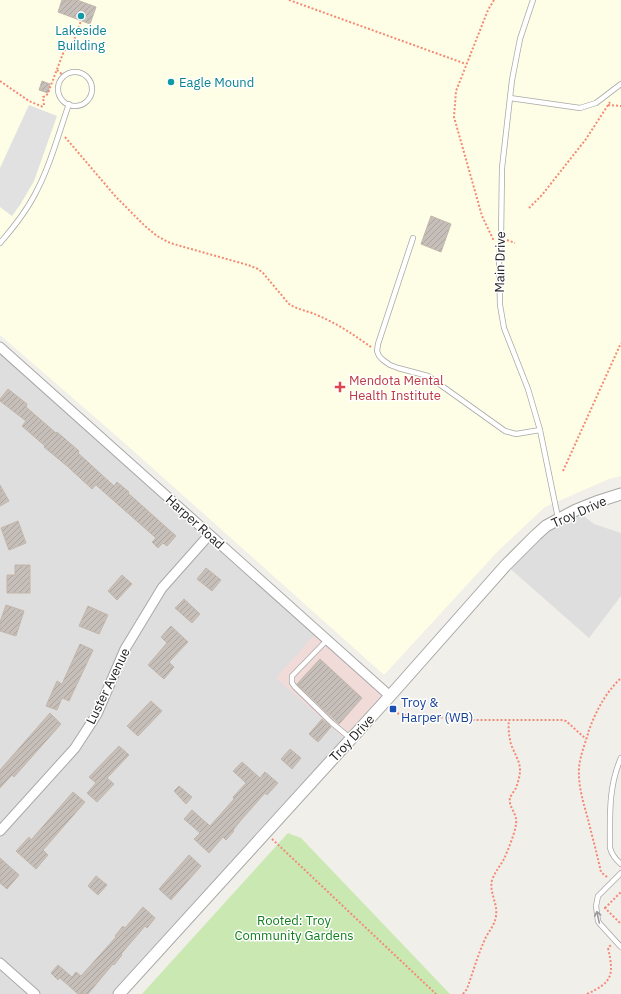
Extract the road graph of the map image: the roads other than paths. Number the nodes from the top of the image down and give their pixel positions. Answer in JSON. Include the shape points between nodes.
{"nodes":[{"id":1,"x":533,"y":0,"type":"edge"},
{"id":2,"x":621,"y":84,"type":"edge"},
{"id":3,"x":510,"y":98,"type":"junction"},
{"id":4,"x":69,"y":104,"type":"junction"},
{"id":5,"x":413,"y":238,"type":"dead end"},
{"id":6,"x":0,"y":243,"type":"edge"},
{"id":7,"x":0,"y":347,"type":"edge"},
{"id":8,"x":540,"y":430,"type":"junction"},
{"id":9,"x":621,"y":494,"type":"edge"},
{"id":10,"x":559,"y":519,"type":"junction"},
{"id":11,"x":209,"y":535,"type":"junction"},
{"id":12,"x":328,"y":639,"type":"junction"},
{"id":13,"x":390,"y":696,"type":"junction"},
{"id":14,"x":351,"y":739,"type":"junction"},
{"id":15,"x":621,"y":758,"type":"edge"},
{"id":16,"x":0,"y":831,"type":"edge"},
{"id":17,"x":621,"y":864,"type":"edge"},
{"id":18,"x":621,"y":873,"type":"edge"},
{"id":19,"x":621,"y":947,"type":"edge"},
{"id":20,"x":0,"y":963,"type":"edge"},
{"id":21,"x":35,"y":994,"type":"edge"},
{"id":22,"x":119,"y":994,"type":"edge"}],
"edges":[{"from":1,"to":3,"type":"lane","name":"Main Drive","via":[[520,39]]},
{"from":2,"to":3,"type":"lane","via":[[596,103],[580,108]]},
{"from":3,"to":8,"type":"lane","name":"Main Drive","via":[[502,168],[500,305],[504,328],[528,389]]},
{"from":4,"to":4,"type":"lane","via":[[74,106],[84,103],[91,94],[91,84],[85,75],[69,73],[59,83],[61,98]]},
{"from":4,"to":6,"type":"lane","via":[[34,196]]},
{"from":5,"to":8,"type":"lane","via":[[378,344],[379,356],[390,364],[428,376],[505,431],[516,434]]},
{"from":7,"to":11,"type":"street","name":"Harper Road"},
{"from":8,"to":10,"type":"lane","name":"Main Drive"},
{"from":9,"to":10,"type":"street","name":"Troy Drive"},
{"from":10,"to":13,"type":"street","name":"Troy Drive","via":[[546,526],[506,565]]},
{"from":11,"to":12,"type":"street","name":"Harper Road"},
{"from":11,"to":16,"type":"street","name":"Luster Avenue","via":[[162,588],[125,649],[97,714],[75,748]]},
{"from":12,"to":13,"type":"street","name":"Harper Road"},
{"from":12,"to":14,"type":"lane","via":[[292,676],[292,683]]},
{"from":13,"to":14,"type":"street","name":"Troy Drive"},
{"from":14,"to":22,"type":"street","name":"Troy Drive"},
{"from":15,"to":17,"type":"lane","via":[[614,775],[610,800],[610,848]]},
{"from":19,"to":18,"type":"lane","one_way":true,"via":[[598,921],[596,906],[598,896]]},
{"from":20,"to":21,"type":"street"}]}
